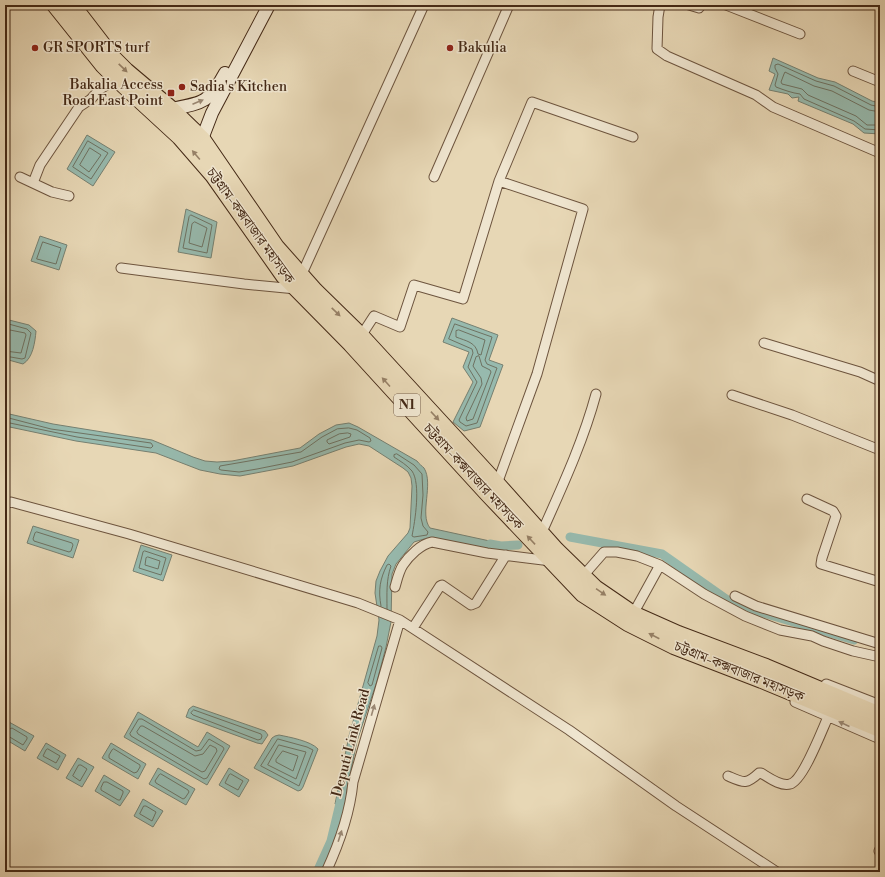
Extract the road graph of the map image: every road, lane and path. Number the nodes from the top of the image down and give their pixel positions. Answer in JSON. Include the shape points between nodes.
{"nodes":[{"id":1,"x":55,"y":5,"type":"edge"},
{"id":2,"x":72,"y":5,"type":"edge"},
{"id":3,"x":262,"y":5,"type":"edge"},
{"id":4,"x":269,"y":5,"type":"edge"},
{"id":5,"x":424,"y":5,"type":"edge"},
{"id":6,"x":509,"y":5,"type":"edge"},
{"id":7,"x":660,"y":5,"type":"edge"},
{"id":8,"x":689,"y":5,"type":"edge"},
{"id":9,"x":701,"y":5,"type":"edge"},
{"id":10,"x":726,"y":5,"type":"edge"},
{"id":11,"x":800,"y":34,"type":"dead end"},
{"id":12,"x":853,"y":71,"type":"dead end"},
{"id":13,"x":117,"y":79,"type":"junction"},
{"id":14,"x":880,"y":82,"type":"edge"},
{"id":15,"x":217,"y":95,"type":"junction"},
{"id":16,"x":171,"y":109,"type":"junction"},
{"id":17,"x":633,"y":137,"type":"dead end"},
{"id":18,"x":202,"y":139,"type":"junction"},
{"id":19,"x":880,"y":153,"type":"edge"},
{"id":20,"x":20,"y":177,"type":"dead end"},
{"id":21,"x":434,"y":177,"type":"dead end"},
{"id":22,"x":499,"y":181,"type":"junction"},
{"id":23,"x":33,"y":183,"type":"junction"},
{"id":24,"x":69,"y":196,"type":"dead end"},
{"id":25,"x":121,"y":268,"type":"dead end"},
{"id":26,"x":299,"y":282,"type":"junction"},
{"id":27,"x":361,"y":336,"type":"junction"},
{"id":28,"x":764,"y":343,"type":"dead end"},
{"id":29,"x":880,"y":381,"type":"edge"},
{"id":30,"x":596,"y":394,"type":"dead end"},
{"id":31,"x":732,"y":395,"type":"dead end"},
{"id":32,"x":880,"y":450,"type":"edge"},
{"id":33,"x":497,"y":484,"type":"junction"},
{"id":34,"x":807,"y":499,"type":"dead end"},
{"id":35,"x":5,"y":504,"type":"edge"},
{"id":36,"x":542,"y":532,"type":"junction"},
{"id":37,"x":506,"y":555,"type":"junction"},
{"id":38,"x":551,"y":561,"type":"junction"},
{"id":39,"x":660,"y":565,"type":"junction"},
{"id":40,"x":583,"y":576,"type":"junction"},
{"id":41,"x":880,"y":582,"type":"edge"},
{"id":42,"x":395,"y":587,"type":"dead end"},
{"id":43,"x":735,"y":596,"type":"dead end"},
{"id":44,"x":633,"y":614,"type":"junction"},
{"id":45,"x":396,"y":618,"type":"junction"},
{"id":46,"x":413,"y":628,"type":"junction"},
{"id":47,"x":880,"y":644,"type":"edge"},
{"id":48,"x":702,"y":652,"type":"junction"},
{"id":49,"x":880,"y":657,"type":"edge"},
{"id":50,"x":785,"y":676,"type":"junction"},
{"id":51,"x":880,"y":705,"type":"edge"},
{"id":52,"x":880,"y":715,"type":"edge"},
{"id":53,"x":828,"y":717,"type":"junction"},
{"id":54,"x":880,"y":729,"type":"edge"},
{"id":55,"x":880,"y":739,"type":"edge"},
{"id":56,"x":728,"y":776,"type":"dead end"},
{"id":57,"x":326,"y":872,"type":"edge"},
{"id":58,"x":777,"y":872,"type":"edge"}],
"edges":[{"from":1,"to":13,"type":"highway","name":"চট্টগ্রাম-কক্সবাজার মহাসড়ক","number":"N1"},
{"from":2,"to":16,"type":"highway","name":"চট্টগ্রাম-কক্সবাজার মহাসড়ক","number":"N1","one_way":true,"via":[[112,57]]},
{"from":3,"to":15,"type":"street","via":[[219,84]]},
{"from":4,"to":15,"type":"street"},
{"from":5,"to":26,"type":"street"},
{"from":6,"to":21,"type":"street"},
{"from":7,"to":19,"type":"street","via":[[657,49],[667,56],[756,95],[773,107]]},
{"from":8,"to":9,"type":"street","via":[[699,8]]},
{"from":10,"to":11,"type":"street"},
{"from":12,"to":14,"type":"street"},
{"from":13,"to":23,"type":"street","via":[[100,89],[79,107],[40,165]]},
{"from":26,"to":13,"type":"highway","name":"চট্টগ্রাম-কক্সবাজার মহাসড়ক","number":"N1","one_way":true,"via":[[284,276],[213,175],[180,137]]},
{"from":16,"to":15,"type":"street","one_way":true,"via":[[198,104]]},
{"from":15,"to":18,"type":"street"},
{"from":16,"to":18,"type":"highway","name":"চট্টগ্রাম-কক্সবাজার মহাসড়ক","number":"N1"},
{"from":17,"to":22,"type":"street","via":[[532,102]]},
{"from":18,"to":26,"type":"highway","name":"চট্টগ্রাম-কক্সবাজার মহাসড়ক","number":"N1"},
{"from":20,"to":23,"type":"street"},
{"from":22,"to":27,"type":"street","via":[[463,298],[414,285],[400,327],[374,316]]},
{"from":22,"to":33,"type":"street","via":[[583,209],[537,374]]},
{"from":23,"to":24,"type":"street","via":[[52,192]]},
{"from":25,"to":26,"type":"street","via":[[244,284]]},
{"from":26,"to":27,"type":"highway","name":"চট্টগ্রাম-কক্সবাজার মহাসড়ক","number":"N1","one_way":true,"via":[[315,291]]},
{"from":38,"to":26,"type":"highway","name":"চট্টগ্রাম-কক্সবাজার মহাসড়ক","number":"N1","one_way":true,"via":[[351,344]]},
{"from":27,"to":33,"type":"highway","name":"চট্টগ্রাম-কক্সবাজার মহাসড়ক","number":"N1","one_way":true},
{"from":28,"to":29,"type":"street","via":[[860,372]]},
{"from":30,"to":36,"type":"street","via":[[588,425]]},
{"from":31,"to":32,"type":"street","via":[[792,415]]},
{"from":33,"to":36,"type":"highway","name":"চট্টগ্রাম-কক্সবাজার মহাসড়ক","number":"N1"},
{"from":34,"to":41,"type":"street","via":[[833,511],[836,516],[821,564]]},
{"from":35,"to":45,"type":"street","via":[[11,502],[129,534],[350,601]]},
{"from":36,"to":40,"type":"highway","name":"চট্টগ্রাম-কক্সবাজার মহাসড়ক","number":"N1","via":[[556,550]]},
{"from":37,"to":38,"type":"street"},
{"from":37,"to":42,"type":"street","via":[[426,543],[402,566]]},
{"from":37,"to":46,"type":"street","via":[[476,603],[471,605],[442,585],[437,588]]},
{"from":48,"to":38,"type":"highway","name":"চট্টগ্রাম-কক্সবাজার মহাসড়ক","number":"N1","one_way":true,"via":[[674,646],[628,624],[583,594]]},
{"from":39,"to":40,"type":"street","via":[[637,556],[604,552]]},
{"from":39,"to":44,"type":"street"},
{"from":39,"to":49,"type":"street","via":[[704,594],[745,616],[780,630],[812,636],[853,651]]},
{"from":40,"to":44,"type":"highway","name":"চট্টগ্রাম-কক্সবাজার মহাসড়ক","number":"N1","one_way":true,"via":[[595,588]]},
{"from":43,"to":47,"type":"street","via":[[756,606]]},
{"from":44,"to":48,"type":"highway","name":"চট্টগ্রাম-কক্সবাজার মহাসড়ক","number":"N1","via":[[678,634]]},
{"from":45,"to":46,"type":"street"},
{"from":57,"to":45,"type":"street","name":"Deputi Link Road","one_way":true,"via":[[351,799],[353,782]]},
{"from":46,"to":58,"type":"street","via":[[569,730],[676,806]]},
{"from":48,"to":50,"type":"highway","name":"চট্টগ্রাম-কক্সবাজার মহাসড়ক","number":"N1","via":[[766,667]]},
{"from":48,"to":53,"type":"street","via":[[710,666]]},
{"from":48,"to":54,"type":"highway","name":"চট্টগ্রাম-কক্সবাজার মহাসড়ক","number":"N1"},
{"from":50,"to":51,"type":"street","via":[[799,674]]},
{"from":50,"to":52,"type":"highway","name":"চট্টগ্রাম-কক্সবাজার মহাসড়ক","number":"N1"},
{"from":55,"to":53,"type":"street","one_way":true},
{"from":53,"to":56,"type":"street","via":[[804,769],[794,782],[780,783],[761,773],[749,782]]}]}
